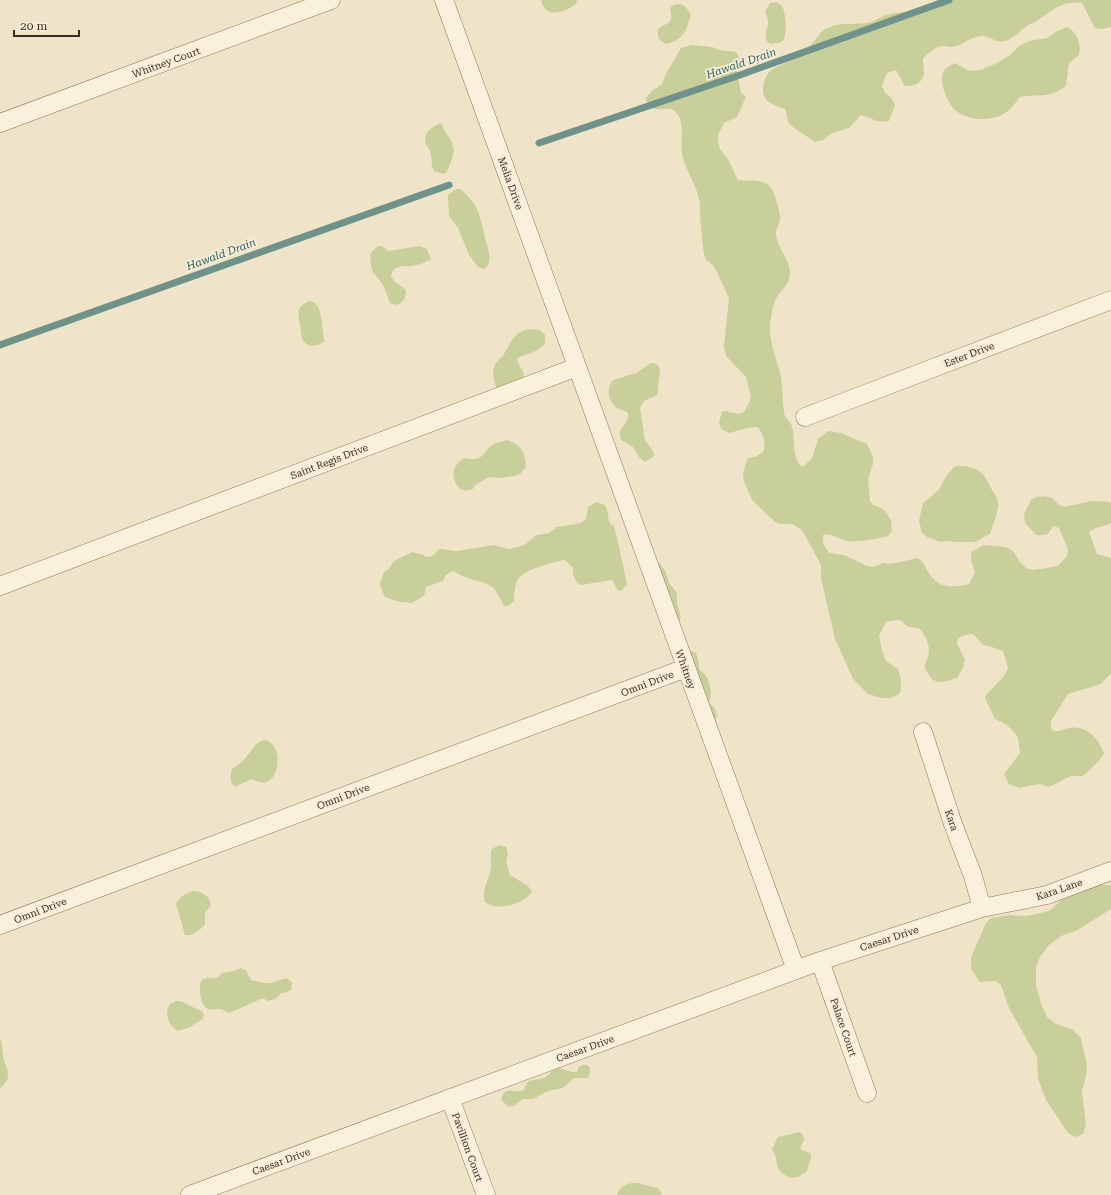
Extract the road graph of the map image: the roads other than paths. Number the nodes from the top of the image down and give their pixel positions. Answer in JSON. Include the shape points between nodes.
{"nodes":[{"id":1,"x":331,"y":0,"type":"edge"},
{"id":2,"x":444,"y":0,"type":"edge"},
{"id":3,"x":0,"y":123,"type":"edge"},
{"id":4,"x":1111,"y":300,"type":"edge"},
{"id":5,"x":577,"y":367,"type":"junction"},
{"id":6,"x":805,"y":417,"type":"dead end"},
{"id":7,"x":0,"y":586,"type":"edge"},
{"id":8,"x":686,"y":668,"type":"junction"},
{"id":9,"x":922,"y":732,"type":"dead end"},
{"id":10,"x":1111,"y":871,"type":"edge"},
{"id":11,"x":982,"y":908,"type":"junction"},
{"id":12,"x":0,"y":925,"type":"edge"},
{"id":13,"x":820,"y":961,"type":"junction"},
{"id":14,"x":796,"y":970,"type":"junction"},
{"id":15,"x":867,"y":1092,"type":"dead end"},
{"id":16,"x":450,"y":1098,"type":"junction"},
{"id":17,"x":190,"y":1195,"type":"edge"},
{"id":18,"x":486,"y":1195,"type":"edge"}],
"edges":[{"from":1,"to":3,"type":"street","name":"Whitney Court"},
{"from":2,"to":5,"type":"street","name":"Melia Drive"},
{"from":4,"to":6,"type":"street","name":"Ester Drive"},
{"from":5,"to":7,"type":"street","name":"Saint Regis Drive"},
{"from":5,"to":8,"type":"street","name":"Whitney"},
{"from":8,"to":12,"type":"street","name":"Omni Drive"},
{"from":8,"to":14,"type":"street","name":"Whitney"},
{"from":9,"to":11,"type":"street","name":"Kara"},
{"from":10,"to":11,"type":"street","name":"Kara Lane","via":[[1047,895]]},
{"from":11,"to":13,"type":"street","name":"Caesar Drive"},
{"from":13,"to":14,"type":"street","name":"Caesar Drive"},
{"from":13,"to":15,"type":"street","name":"Palace Court"},
{"from":14,"to":16,"type":"street","name":"Caesar Drive"},
{"from":16,"to":17,"type":"street","name":"Caesar Drive"},
{"from":16,"to":18,"type":"street","name":"Pavillion Court"}]}
